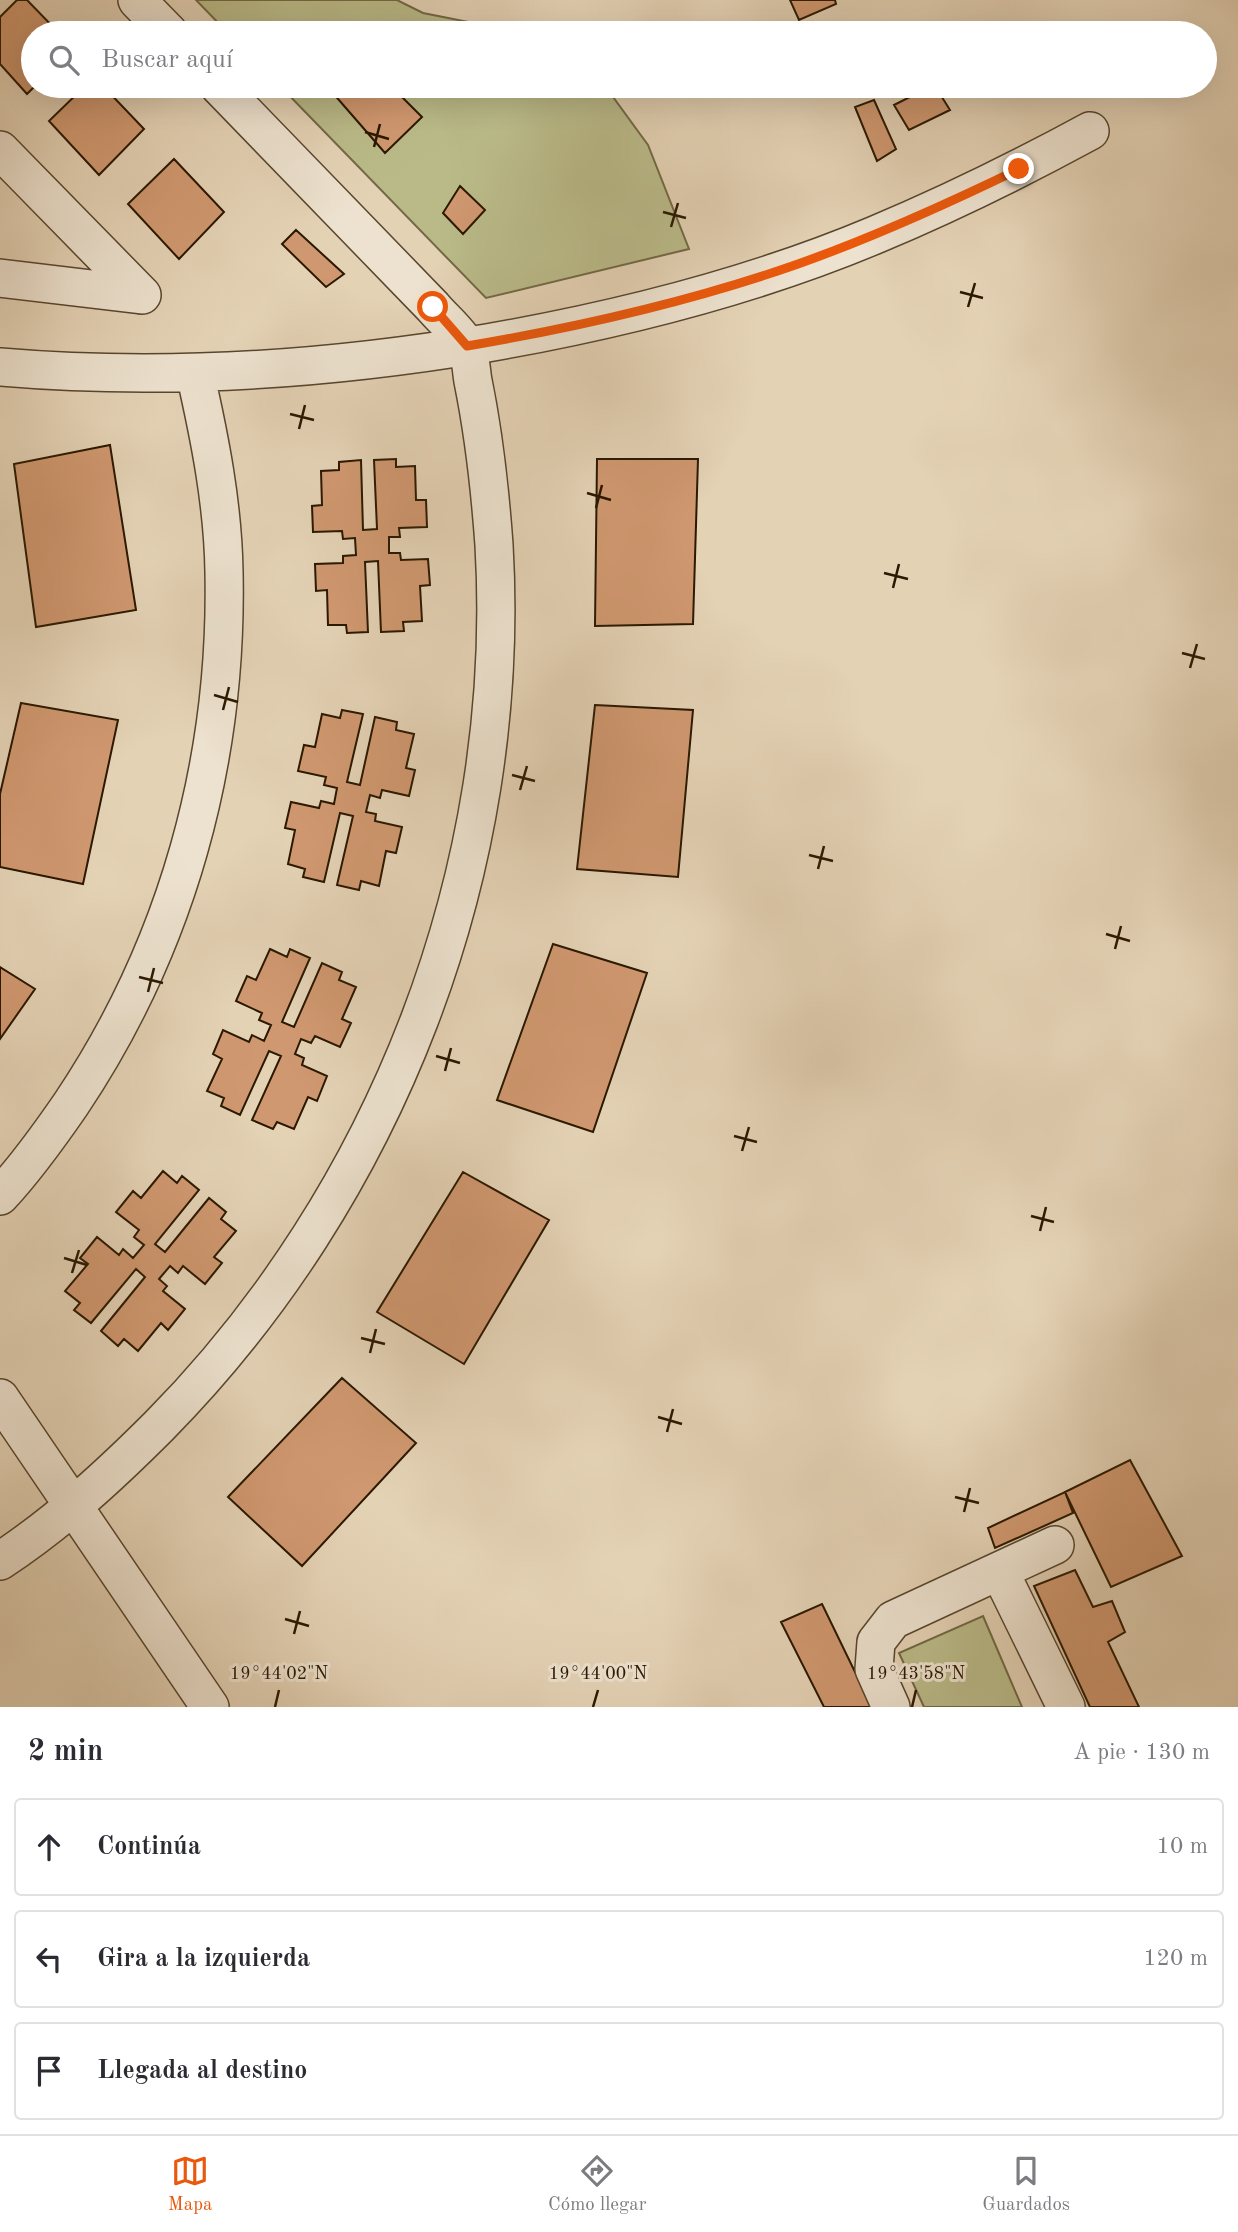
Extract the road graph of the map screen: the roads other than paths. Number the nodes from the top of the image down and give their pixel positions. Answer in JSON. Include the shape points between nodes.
{"nodes":[{"id":1,"x":137,"y":0,"type":"edge"},
{"id":2,"x":157,"y":21,"type":"edge"},
{"id":3,"x":231,"y":98,"type":"edge"},
{"id":4,"x":1090,"y":131,"type":"dead end"},
{"id":5,"x":0,"y":150,"type":"edge"},
{"id":6,"x":0,"y":171,"type":"edge"},
{"id":7,"x":39,"y":190,"type":"junction"},
{"id":8,"x":73,"y":225,"type":"junction"},
{"id":9,"x":0,"y":278,"type":"edge"},
{"id":10,"x":36,"y":282,"type":"junction"},
{"id":11,"x":467,"y":346,"type":"junction"},
{"id":12,"x":0,"y":367,"type":"edge"},
{"id":13,"x":195,"y":373,"type":"junction"},
{"id":14,"x":0,"y":1196,"type":"edge"},
{"id":15,"x":0,"y":1398,"type":"edge"},
{"id":16,"x":74,"y":1504,"type":"junction"},
{"id":17,"x":1055,"y":1545,"type":"dead end"},
{"id":18,"x":0,"y":1561,"type":"edge"},
{"id":19,"x":1000,"y":1572,"type":"junction"},
{"id":20,"x":210,"y":1707,"type":"edge"},
{"id":21,"x":891,"y":1707,"type":"edge"},
{"id":22,"x":1066,"y":1707,"type":"edge"}],
"edges":[{"from":1,"to":2,"type":"street"},
{"from":3,"to":11,"type":"street"},
{"from":4,"to":11,"type":"street","via":[[947,204],[798,264],[658,307]]},
{"from":5,"to":7,"type":"street"},
{"from":6,"to":7,"type":"street"},
{"from":7,"to":8,"type":"street"},
{"from":8,"to":10,"type":"street","via":[[77,237],[74,260],[59,277]]},
{"from":8,"to":10,"type":"street","via":[[142,295]]},
{"from":9,"to":10,"type":"street"},
{"from":11,"to":13,"type":"street","via":[[331,365]]},
{"from":11,"to":16,"type":"street","via":[[491,495],[496,646],[481,797],[466,872],[422,1017],[359,1155],[280,1283],[184,1400]]},
{"from":12,"to":13,"type":"street"},
{"from":13,"to":14,"type":"street","via":[[220,504],[224,637],[209,769],[194,834],[151,959],[122,1019],[52,1132]]},
{"from":15,"to":16,"type":"street"},
{"from":16,"to":18,"type":"street"},
{"from":16,"to":20,"type":"street"},
{"from":17,"to":19,"type":"street"},
{"from":19,"to":21,"type":"street","via":[[893,1620],[876,1642],[874,1669]]},
{"from":19,"to":22,"type":"street"}]}
